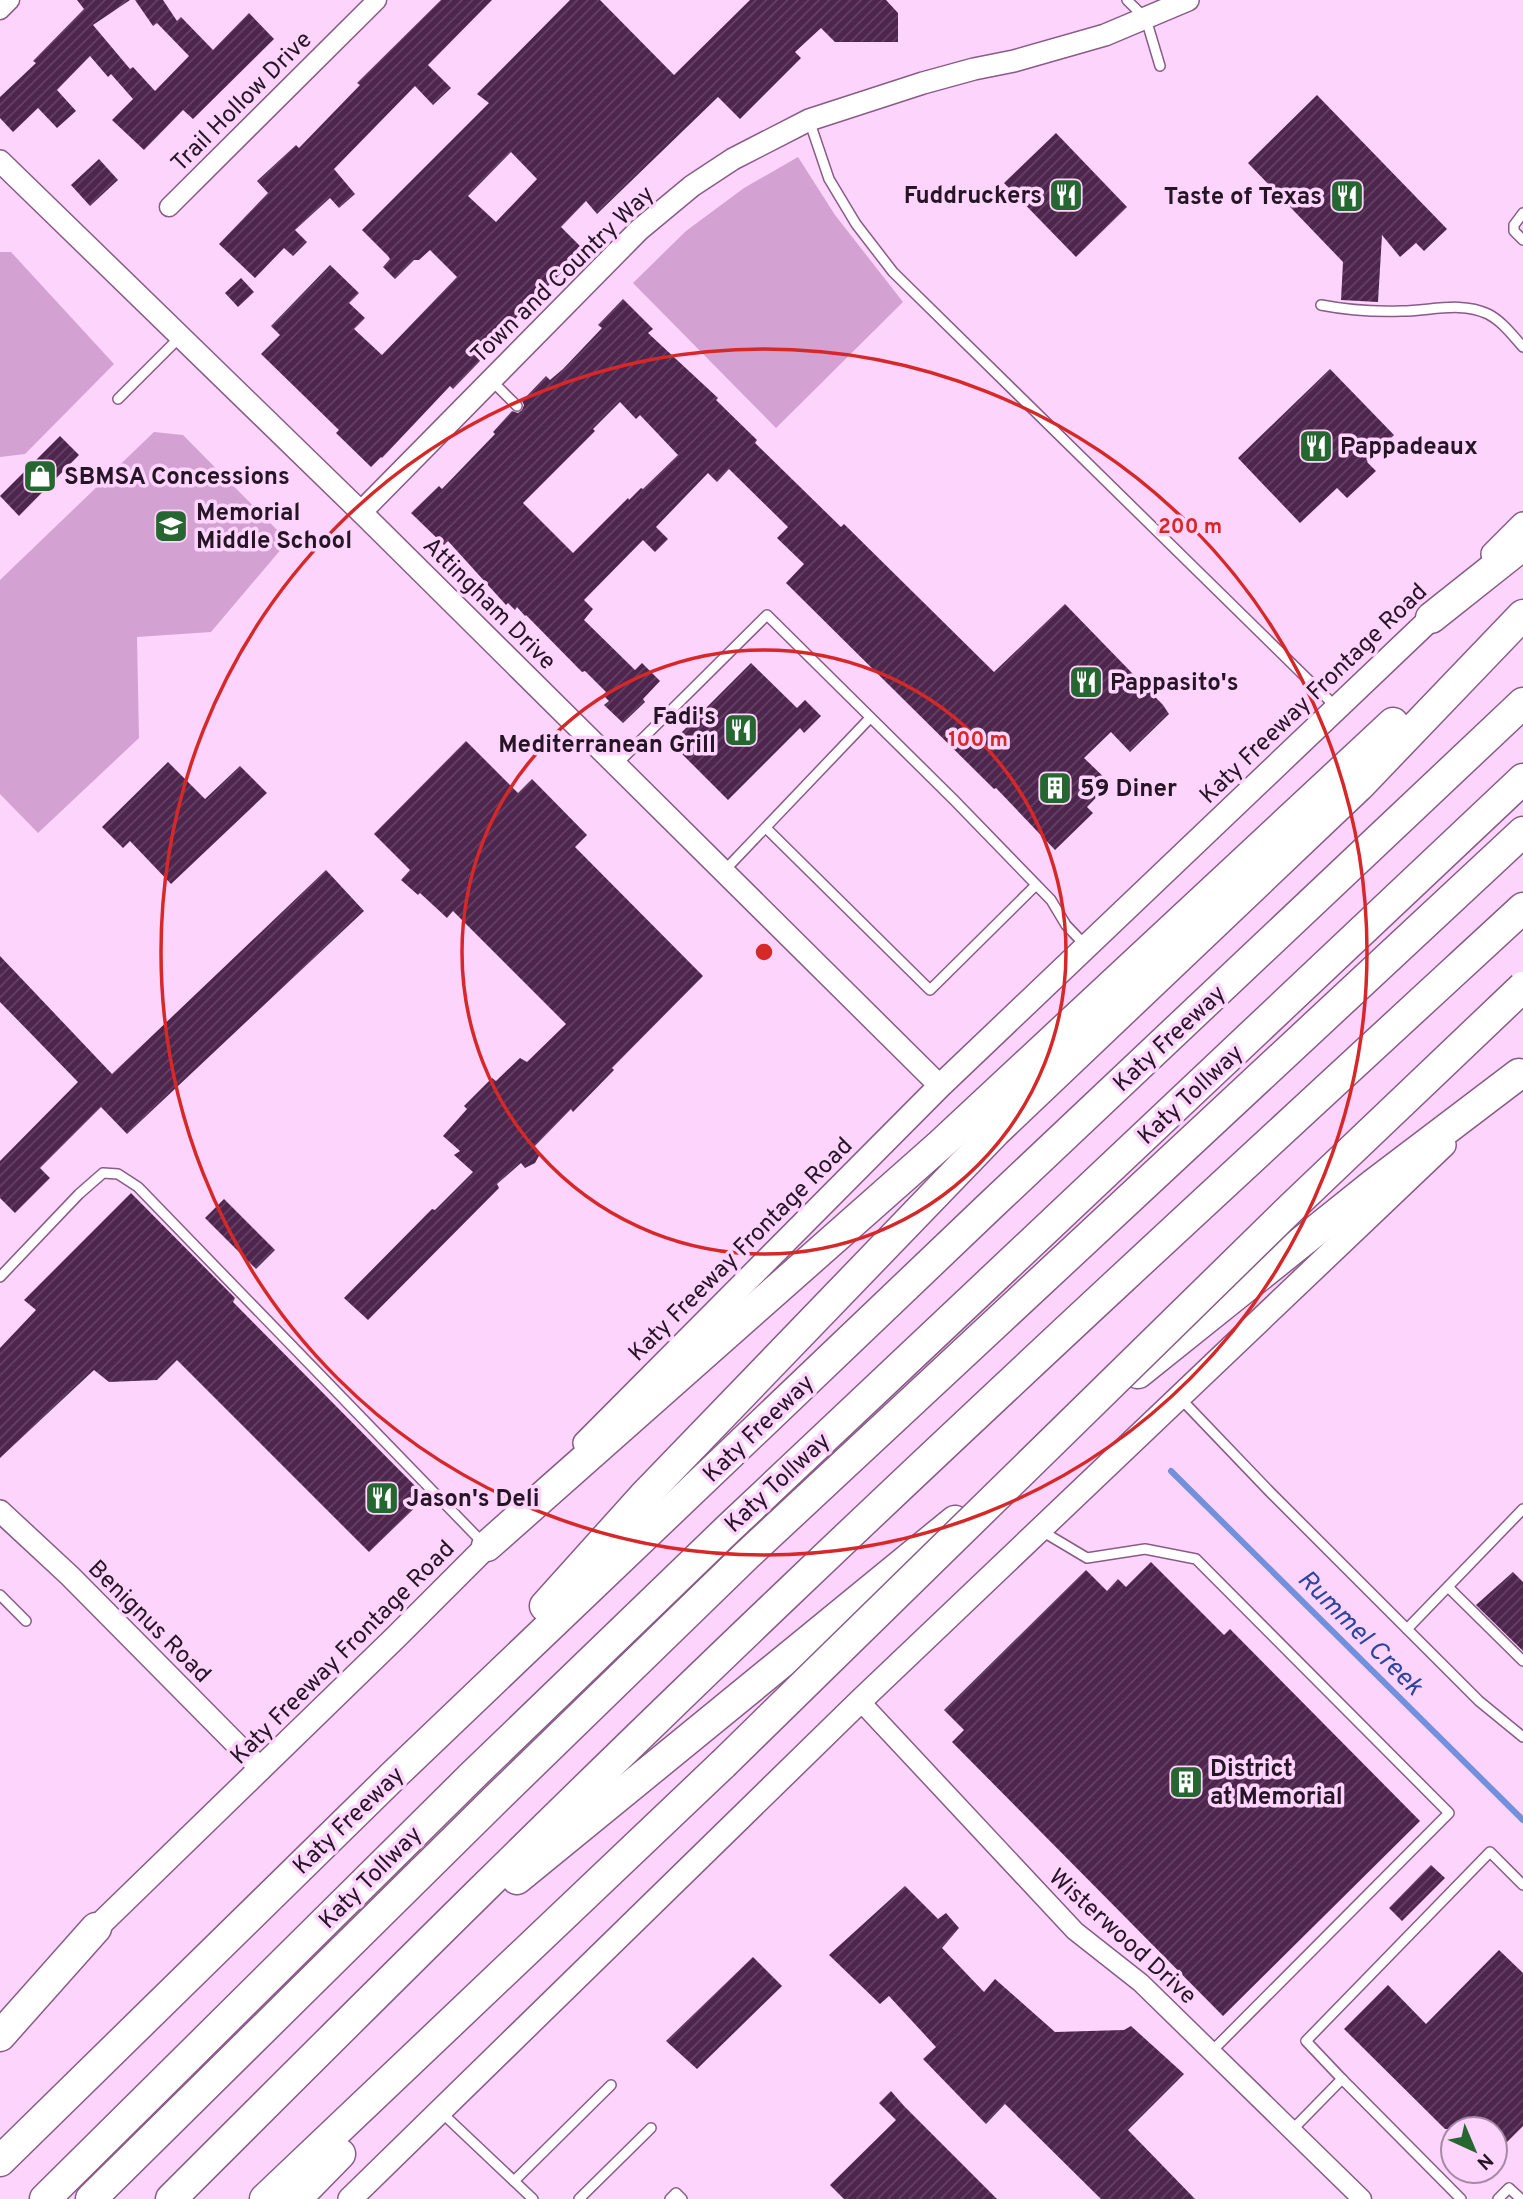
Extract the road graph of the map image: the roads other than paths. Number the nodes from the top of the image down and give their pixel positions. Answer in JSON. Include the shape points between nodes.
{"nodes":[{"id":1,"x":10,"y":0,"type":"edge"},
{"id":2,"x":377,"y":0,"type":"edge"},
{"id":3,"x":1127,"y":0,"type":"edge"},
{"id":4,"x":1188,"y":0,"type":"edge"},
{"id":5,"x":0,"y":10,"type":"edge"},
{"id":6,"x":1146,"y":19,"type":"junction"},
{"id":7,"x":1160,"y":66,"type":"dead end"},
{"id":8,"x":809,"y":120,"type":"junction"},
{"id":9,"x":0,"y":161,"type":"edge"},
{"id":10,"x":169,"y":207,"type":"dead end"},
{"id":11,"x":1523,"y":213,"type":"edge"},
{"id":12,"x":1523,"y":240,"type":"edge"},
{"id":13,"x":1321,"y":305,"type":"dead end"},
{"id":14,"x":180,"y":337,"type":"junction"},
{"id":15,"x":1523,"y":348,"type":"edge"},
{"id":16,"x":491,"y":380,"type":"junction"},
{"id":17,"x":118,"y":399,"type":"dead end"},
{"id":18,"x":517,"y":406,"type":"dead end"},
{"id":19,"x":361,"y":512,"type":"junction"},
{"id":20,"x":1523,"y":524,"type":"edge"},
{"id":21,"x":1523,"y":545,"type":"edge"},
{"id":22,"x":1523,"y":604,"type":"edge"},
{"id":23,"x":1523,"y":615,"type":"edge"},
{"id":24,"x":1431,"y":618,"type":"junction"},
{"id":25,"x":1523,"y":703,"type":"edge"},
{"id":26,"x":1337,"y":708,"type":"junction"},
{"id":27,"x":870,"y":718,"type":"junction"},
{"id":28,"x":1410,"y":720,"type":"junction"},
{"id":29,"x":616,"y":765,"type":"junction"},
{"id":30,"x":1523,"y":779,"type":"edge"},
{"id":31,"x":766,"y":828,"type":"junction"},
{"id":32,"x":1523,"y":832,"type":"edge"},
{"id":33,"x":724,"y":871,"type":"junction"},
{"id":34,"x":1036,"y":885,"type":"junction"},
{"id":35,"x":1523,"y":908,"type":"edge"},
{"id":36,"x":1086,"y":946,"type":"junction"},
{"id":37,"x":1523,"y":987,"type":"edge"},
{"id":38,"x":1521,"y":1072,"type":"edge"},
{"id":39,"x":940,"y":1086,"type":"junction"},
{"id":40,"x":0,"y":1277,"type":"edge"},
{"id":41,"x":1178,"y":1397,"type":"junction"},
{"id":42,"x":1523,"y":1509,"type":"edge"},
{"id":43,"x":0,"y":1511,"type":"edge"},
{"id":44,"x":1039,"y":1529,"type":"junction"},
{"id":45,"x":487,"y":1546,"type":"junction"},
{"id":46,"x":1448,"y":1587,"type":"junction"},
{"id":47,"x":0,"y":1595,"type":"edge"},
{"id":48,"x":26,"y":1621,"type":"dead end"},
{"id":49,"x":1407,"y":1629,"type":"junction"},
{"id":50,"x":1523,"y":1661,"type":"edge"},
{"id":51,"x":860,"y":1701,"type":"junction"},
{"id":52,"x":1523,"y":1737,"type":"edge"},
{"id":53,"x":261,"y":1769,"type":"junction"},
{"id":54,"x":717,"y":1770,"type":"junction"},
{"id":55,"x":396,"y":1774,"type":"junction"},
{"id":56,"x":1523,"y":1885,"type":"edge"},
{"id":57,"x":96,"y":1928,"type":"junction"},
{"id":58,"x":381,"y":1990,"type":"junction"},
{"id":59,"x":0,"y":2017,"type":"edge"},
{"id":60,"x":0,"y":2036,"type":"edge"},
{"id":61,"x":1212,"y":2052,"type":"junction"},
{"id":62,"x":1342,"y":2079,"type":"junction"},
{"id":63,"x":611,"y":2085,"type":"dead end"},
{"id":64,"x":440,"y":2111,"type":"junction"},
{"id":65,"x":651,"y":2128,"type":"dead end"},
{"id":66,"x":1292,"y":2130,"type":"junction"},
{"id":67,"x":0,"y":2161,"type":"edge"},
{"id":68,"x":514,"y":2181,"type":"junction"},
{"id":69,"x":45,"y":2199,"type":"edge"},
{"id":70,"x":91,"y":2199,"type":"edge"},
{"id":71,"x":171,"y":2199,"type":"edge"},
{"id":72,"x":265,"y":2199,"type":"edge"},
{"id":73,"x":296,"y":2199,"type":"edge"},
{"id":74,"x":350,"y":2199,"type":"edge"},
{"id":75,"x":534,"y":2199,"type":"edge"},
{"id":76,"x":579,"y":2199,"type":"edge"},
{"id":77,"x":670,"y":2199,"type":"edge"},
{"id":78,"x":682,"y":2199,"type":"edge"},
{"id":79,"x":1362,"y":2199,"type":"edge"},
{"id":80,"x":1461,"y":2199,"type":"edge"},
{"id":81,"x":1498,"y":2199,"type":"edge"},
{"id":82,"x":1521,"y":2199,"type":"edge"}],
"edges":[{"from":1,"to":5,"type":"street"},
{"from":2,"to":10,"type":"street","name":"Trail Hollow Drive"},
{"from":3,"to":6,"type":"lane"},
{"from":4,"to":6,"type":"street","name":"Town and Country Way"},
{"from":6,"to":7,"type":"lane"},
{"from":6,"to":8,"type":"street","name":"Town and Country Way","via":[[1050,52],[923,83]]},
{"from":8,"to":16,"type":"street","name":"Town and Country Way","via":[[733,159],[666,207]]},
{"from":8,"to":26,"type":"lane","via":[[829,179],[893,272]]},
{"from":9,"to":14,"type":"street","name":"Attingham Drive"},
{"from":11,"to":12,"type":"lane","via":[[1514,231]]},
{"from":13,"to":15,"type":"lane","via":[[1401,311],[1465,307],[1489,314]]},
{"from":14,"to":17,"type":"lane"},
{"from":14,"to":19,"type":"street","name":"Attingham Drive"},
{"from":16,"to":18,"type":"lane"},
{"from":16,"to":19,"type":"street","name":"Town and Country Way"},
{"from":19,"to":29,"type":"street","name":"Attingham Drive"},
{"from":20,"to":24,"type":"main road","name":"Katy Freeway Frontage Road"},
{"from":21,"to":24,"type":"highway"},
{"from":22,"to":28,"type":"highway"},
{"from":23,"to":28,"type":"highway"},
{"from":24,"to":26,"type":"main road","name":"Katy Freeway Frontage Road"},
{"from":25,"to":55,"type":"highway","name":"Katy Freeway"},
{"from":26,"to":36,"type":"main road","name":"Katy Freeway Frontage Road"},
{"from":27,"to":29,"type":"lane","via":[[767,615]]},
{"from":27,"to":31,"type":"lane"},
{"from":27,"to":34,"type":"lane"},
{"from":28,"to":45,"type":"highway"},
{"from":28,"to":55,"type":"highway","via":[[1349,796],[995,1132],[643,1497]]},
{"from":29,"to":33,"type":"street","name":"Attingham Drive"},
{"from":30,"to":69,"type":"highway","name":"Katy Tollway","via":[[727,1530]]},
{"from":31,"to":33,"type":"lane"},
{"from":31,"to":34,"type":"lane","via":[[930,990]]},
{"from":32,"to":70,"type":"highway","name":"Katy Tollway","via":[[747,1555]]},
{"from":33,"to":39,"type":"street","name":"Attingham Drive"},
{"from":34,"to":36,"type":"lane"},
{"from":35,"to":58,"type":"highway","via":[[939,1449]]},
{"from":36,"to":39,"type":"main road","name":"Katy Freeway Frontage Road"},
{"from":37,"to":54,"type":"highway","bridge":true},
{"from":38,"to":41,"type":"main road"},
{"from":38,"to":58,"type":"highway","via":[[1212,1313]]},
{"from":39,"to":45,"type":"main road","name":"Katy Freeway Frontage Road"},
{"from":40,"to":45,"type":"lane","via":[[103,1173],[118,1174],[138,1187]]},
{"from":41,"to":44,"type":"main road"},
{"from":41,"to":49,"type":"lane"},
{"from":42,"to":46,"type":"lane"},
{"from":43,"to":53,"type":"street","name":"Benignus Road"},
{"from":44,"to":51,"type":"main road"},
{"from":44,"to":61,"type":"lane","via":[[1087,1558],[1145,1549],[1196,1559],[1449,1813]]},
{"from":45,"to":53,"type":"main road","name":"Katy Freeway Frontage Road"},
{"from":46,"to":49,"type":"lane"},
{"from":46,"to":50,"type":"lane"},
{"from":47,"to":48,"type":"lane"},
{"from":49,"to":52,"type":"lane","via":[[1479,1701]]},
{"from":51,"to":61,"type":"street","name":"Wisterwood Drive","via":[[1075,1931],[1141,1983]]},
{"from":51,"to":64,"type":"main road"},
{"from":53,"to":57,"type":"main road","name":"Katy Freeway Frontage Road"},
{"from":54,"to":72,"type":"highway"},
{"from":54,"to":73,"type":"highway"},
{"from":55,"to":67,"type":"highway","name":"Katy Freeway"},
{"from":56,"to":62,"type":"lane","via":[[1490,1852],[1306,2041]]},
{"from":57,"to":59,"type":"main road","name":"Katy Freeway Frontage Road"},
{"from":57,"to":60,"type":"highway"},
{"from":58,"to":71,"type":"highway"},
{"from":61,"to":66,"type":"street","name":"Wisterwood Drive"},
{"from":62,"to":66,"type":"lane"},
{"from":62,"to":80,"type":"lane"},
{"from":63,"to":68,"type":"lane"},
{"from":64,"to":68,"type":"lane"},
{"from":64,"to":74,"type":"main road"},
{"from":65,"to":76,"type":"lane"},
{"from":66,"to":79,"type":"street","name":"Wisterwood Drive"},
{"from":68,"to":75,"type":"lane"},
{"from":77,"to":78,"type":"lane","via":[[676,2193]]},
{"from":81,"to":82,"type":"lane","via":[[1509,2188]]}]}
